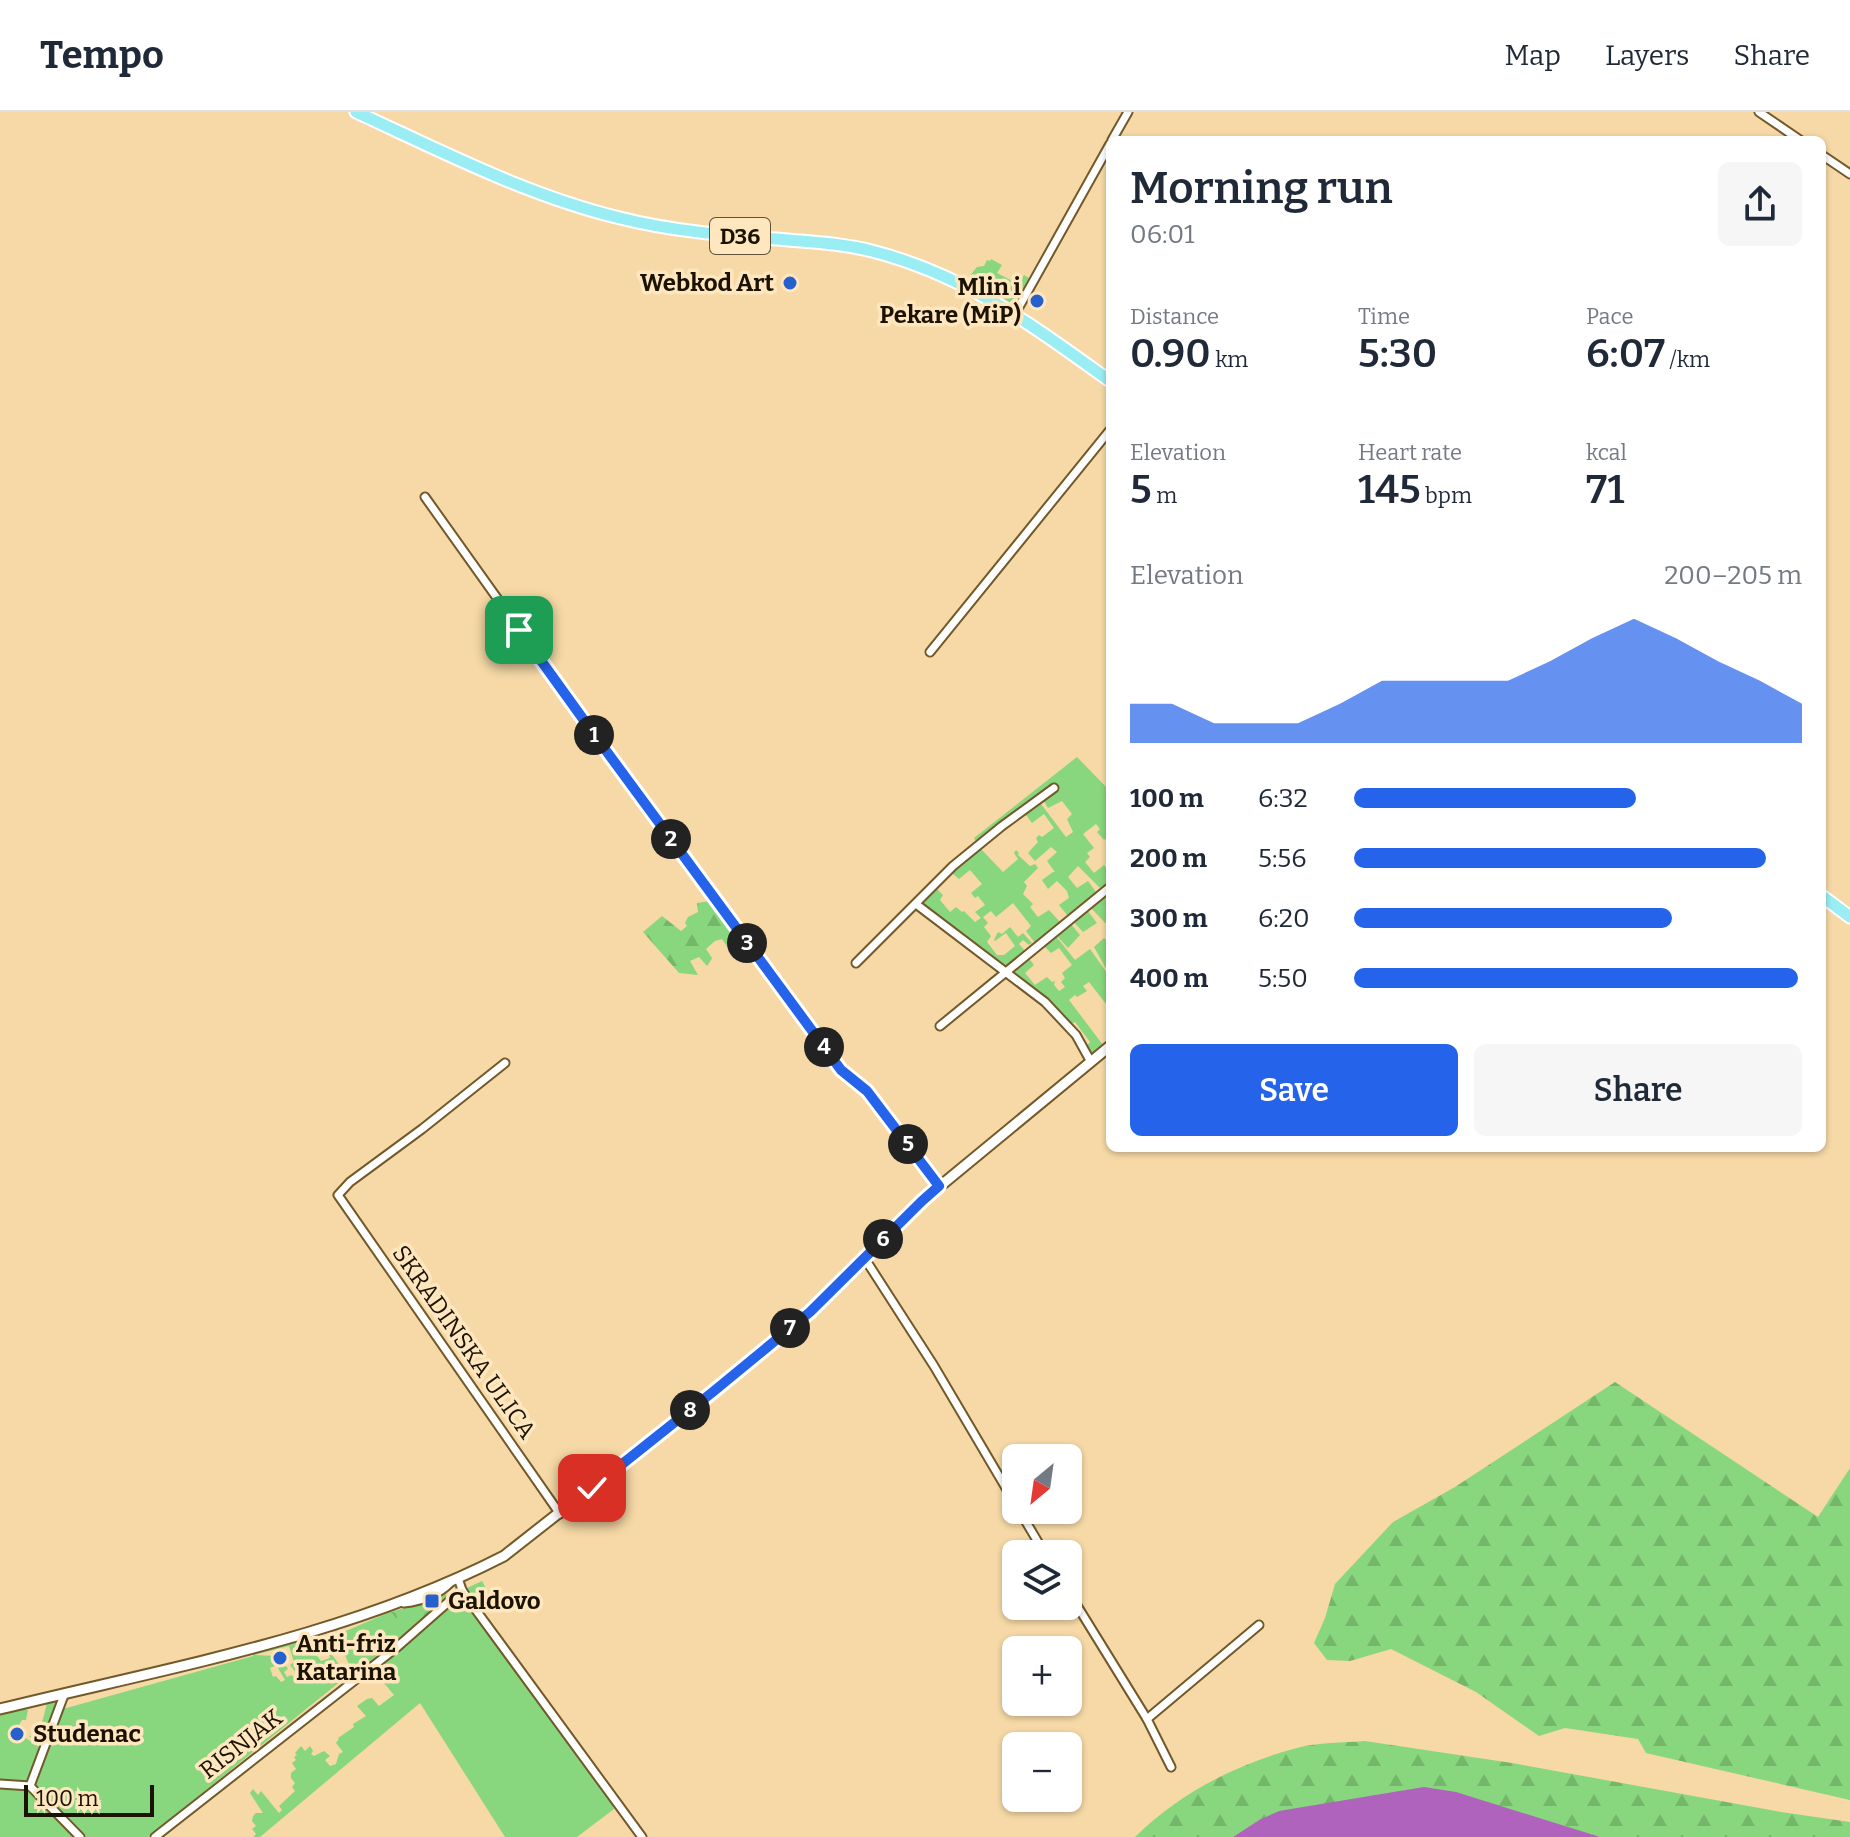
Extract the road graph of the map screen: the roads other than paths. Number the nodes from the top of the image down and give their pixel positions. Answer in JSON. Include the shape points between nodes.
{"nodes":[{"id":1,"x":356,"y":112,"type":"edge"},
{"id":2,"x":1128,"y":112,"type":"edge"},
{"id":3,"x":1759,"y":112,"type":"edge"},
{"id":4,"x":1114,"y":136,"type":"edge"},
{"id":5,"x":1794,"y":136,"type":"edge"},
{"id":6,"x":1106,"y":151,"type":"edge"},
{"id":7,"x":1826,"y":158,"type":"edge"},
{"id":8,"x":1850,"y":174,"type":"edge"},
{"id":9,"x":1015,"y":314,"type":"junction"},
{"id":10,"x":1106,"y":378,"type":"edge"},
{"id":11,"x":1106,"y":435,"type":"edge"},
{"id":12,"x":425,"y":497,"type":"dead end"},
{"id":13,"x":930,"y":652,"type":"dead end"},
{"id":14,"x":1054,"y":788,"type":"dead end"},
{"id":15,"x":1106,"y":890,"type":"edge"},
{"id":16,"x":1826,"y":899,"type":"edge"},
{"id":17,"x":916,"y":904,"type":"junction"},
{"id":18,"x":1850,"y":917,"type":"edge"},
{"id":19,"x":856,"y":963,"type":"dead end"},
{"id":20,"x":1005,"y":973,"type":"junction"},
{"id":21,"x":940,"y":1026,"type":"dead end"},
{"id":22,"x":1106,"y":1049,"type":"edge"},
{"id":23,"x":1091,"y":1062,"type":"junction"},
{"id":24,"x":505,"y":1063,"type":"dead end"},
{"id":25,"x":939,"y":1186,"type":"junction"},
{"id":26,"x":863,"y":1258,"type":"junction"},
{"id":27,"x":1002,"y":1481,"type":"edge"},
{"id":28,"x":560,"y":1514,"type":"junction"},
{"id":29,"x":456,"y":1579,"type":"junction"},
{"id":30,"x":462,"y":1590,"type":"junction"},
{"id":31,"x":1082,"y":1614,"type":"edge"},
{"id":32,"x":1259,"y":1625,"type":"dead end"},
{"id":33,"x":64,"y":1695,"type":"junction"},
{"id":34,"x":0,"y":1709,"type":"edge"},
{"id":35,"x":1147,"y":1719,"type":"junction"},
{"id":36,"x":1171,"y":1767,"type":"dead end"},
{"id":37,"x":0,"y":1784,"type":"edge"},
{"id":38,"x":30,"y":1786,"type":"junction"},
{"id":39,"x":80,"y":1837,"type":"edge"},
{"id":40,"x":155,"y":1837,"type":"edge"},
{"id":41,"x":642,"y":1837,"type":"edge"}],
"edges":[{"from":1,"to":9,"type":"main road","number":"D36","via":[[574,206],[659,227],[871,251],[946,277]]},
{"from":2,"to":4,"type":"street"},
{"from":3,"to":5,"type":"street"},
{"from":6,"to":9,"type":"street"},
{"from":7,"to":8,"type":"street"},
{"from":9,"to":10,"type":"main road","number":"D36"},
{"from":11,"to":13,"type":"street"},
{"from":12,"to":25,"type":"street","via":[[841,1070],[867,1091]]},
{"from":14,"to":17,"type":"street","via":[[953,866]]},
{"from":15,"to":20,"type":"street"},
{"from":16,"to":18,"type":"main road"},
{"from":17,"to":19,"type":"street"},
{"from":17,"to":20,"type":"street"},
{"from":20,"to":21,"type":"street"},
{"from":20,"to":23,"type":"street","via":[[1063,1020]]},
{"from":22,"to":23,"type":"main road"},
{"from":23,"to":25,"type":"main road"},
{"from":24,"to":28,"type":"street","name":"SKRADINSKA ULICA","via":[[338,1195]]},
{"from":25,"to":26,"type":"main road"},
{"from":26,"to":27,"type":"street"},
{"from":26,"to":28,"type":"main road","via":[[810,1312]]},
{"from":28,"to":29,"type":"main road","via":[[504,1556]]},
{"from":29,"to":30,"type":"street"},
{"from":29,"to":33,"type":"main road","via":[[311,1632]]},
{"from":30,"to":40,"type":"street","name":"RISNJAK"},
{"from":30,"to":41,"type":"street"},
{"from":31,"to":35,"type":"street"},
{"from":32,"to":35,"type":"street"},
{"from":33,"to":34,"type":"main road"},
{"from":33,"to":38,"type":"street"},
{"from":35,"to":36,"type":"street"},
{"from":37,"to":38,"type":"street"},
{"from":38,"to":39,"type":"street"}]}
